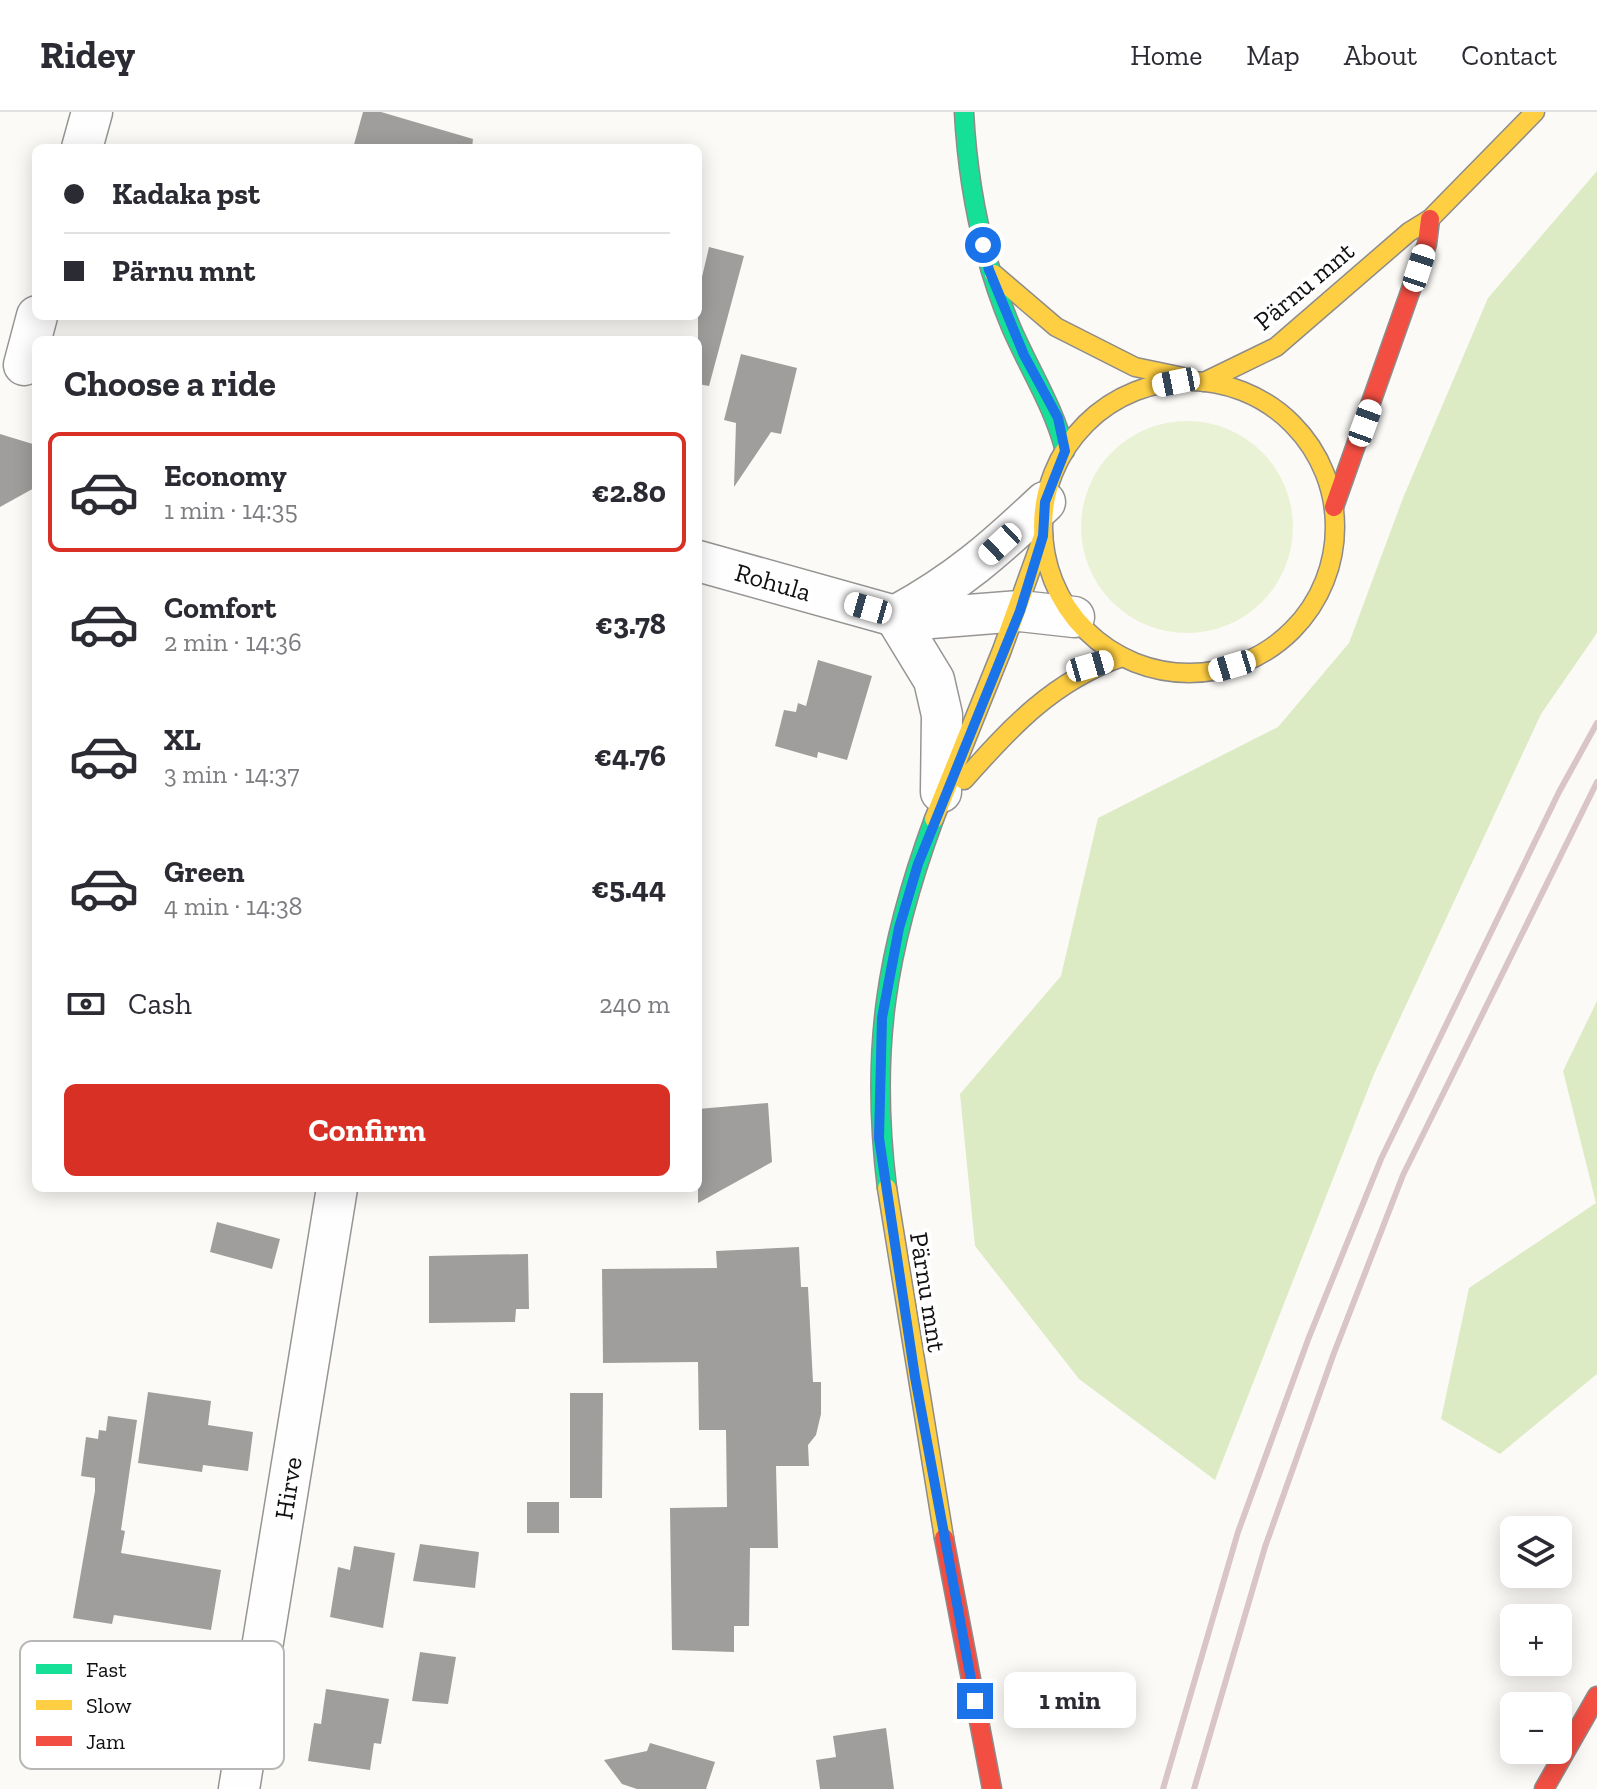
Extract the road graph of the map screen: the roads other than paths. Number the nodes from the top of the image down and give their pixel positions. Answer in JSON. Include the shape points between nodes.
{"nodes":[{"id":1,"x":92,"y":112,"type":"edge"},
{"id":2,"x":964,"y":112,"type":"edge"},
{"id":3,"x":1535,"y":112,"type":"edge"},
{"id":4,"x":83,"y":144,"type":"edge"},
{"id":5,"x":1430,"y":219,"type":"junction"},
{"id":6,"x":989,"y":270,"type":"junction"},
{"id":7,"x":36,"y":320,"type":"edge"},
{"id":8,"x":20,"y":362,"type":"edge"},
{"id":9,"x":1204,"y":382,"type":"junction"},
{"id":10,"x":1065,"y":451,"type":"junction"},
{"id":11,"x":1334,"y":507,"type":"junction"},
{"id":12,"x":1044,"y":519,"type":"junction"},
{"id":13,"x":702,"y":562,"type":"edge"},
{"id":14,"x":1020,"y":611,"type":"junction"},
{"id":15,"x":895,"y":616,"type":"junction"},
{"id":16,"x":1074,"y":617,"type":"junction"},
{"id":17,"x":1122,"y":657,"type":"junction"},
{"id":18,"x":941,"y":805,"type":"junction"},
{"id":19,"x":336,"y":1192,"type":"edge"},
{"id":20,"x":263,"y":1641,"type":"edge"},
{"id":21,"x":1597,"y":1696,"type":"edge"},
{"id":22,"x":242,"y":1769,"type":"edge"},
{"id":23,"x":239,"y":1789,"type":"edge"},
{"id":24,"x":992,"y":1789,"type":"edge"},
{"id":25,"x":1544,"y":1789,"type":"edge"}],
"edges":[{"from":1,"to":4,"type":"street"},
{"from":2,"to":6,"type":"main road","via":[[965,169]]},
{"from":3,"to":5,"type":"main road","name":"Pärnu mnt"},
{"from":5,"to":9,"type":"main road","name":"Pärnu mnt","via":[[1276,347]]},
{"from":5,"to":11,"type":"main road","via":[[1422,258]]},
{"from":6,"to":9,"type":"main road","via":[[1056,327],[1135,367]]},
{"from":6,"to":10,"type":"main road","via":[[1024,355],[1058,418]]},
{"from":7,"to":8,"type":"street"},
{"from":9,"to":10,"type":"main road","via":[[1148,387],[1104,409]]},
{"from":9,"to":11,"type":"main road","via":[[1254,396],[1295,427],[1319,460]]},
{"from":10,"to":12,"type":"main road","name":"Pärnu mnt"},
{"from":11,"to":17,"type":"main road","via":[[1333,557],[1325,582],[1313,605],[1276,645],[1247,661],[1187,674]]},
{"from":12,"to":14,"type":"main road","name":"Pärnu mnt"},
{"from":12,"to":15,"type":"street","via":[[940,592]]},
{"from":12,"to":16,"type":"main road","via":[[1050,571]]},
{"from":13,"to":15,"type":"street","name":"Rohula"},
{"from":14,"to":15,"type":"street","name":"Rohula"},
{"from":14,"to":16,"type":"street","name":"Rohula"},
{"from":14,"to":18,"type":"main road","name":"Pärnu mnt"},
{"from":15,"to":18,"type":"street","via":[[934,680],[942,715]]},
{"from":16,"to":17,"type":"main road"},
{"from":17,"to":18,"type":"main road","name":"Pärnu mnt","via":[[1090,666],[1040,696]]},
{"from":18,"to":24,"type":"main road","name":"Pärnu mnt","via":[[918,864],[884,994],[879,1138],[915,1377]]},
{"from":19,"to":20,"type":"street","name":"Hirve"},
{"from":21,"to":25,"type":"main road"},
{"from":22,"to":23,"type":"street","name":"Hirve"}]}
